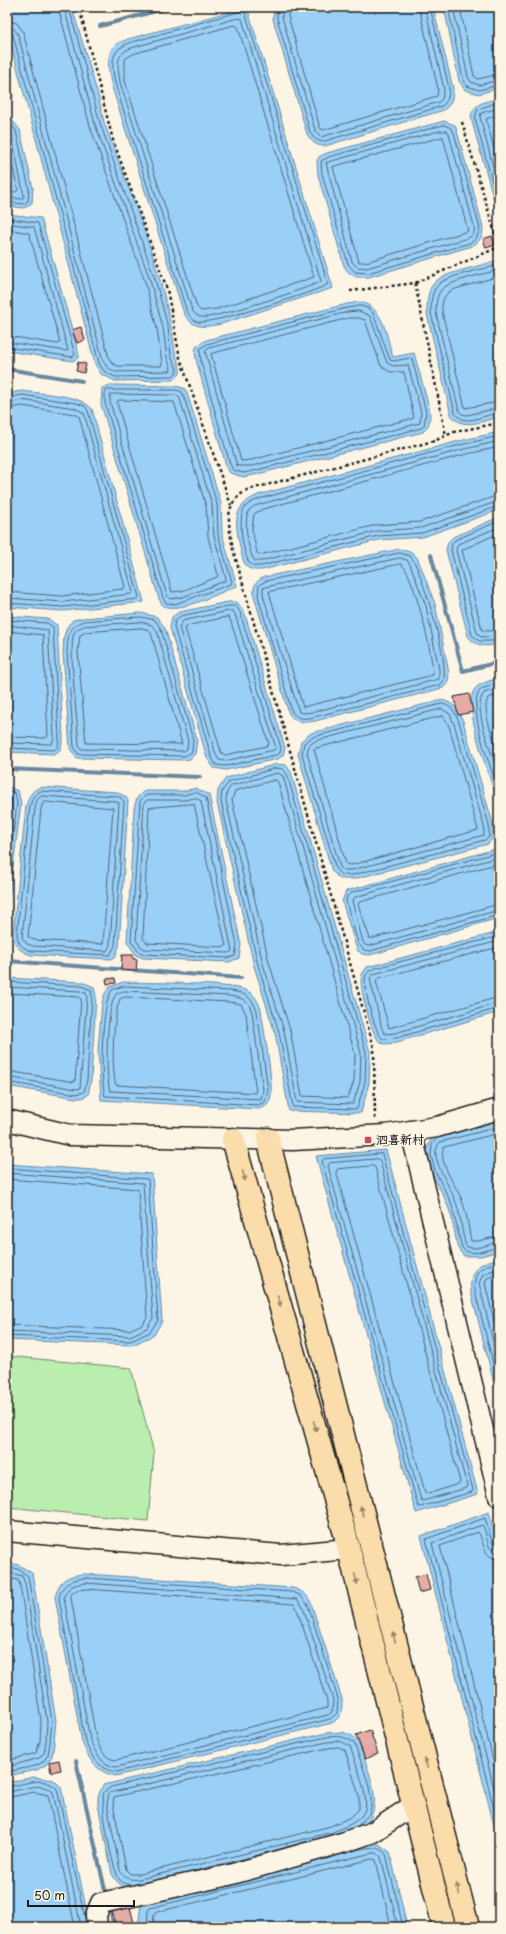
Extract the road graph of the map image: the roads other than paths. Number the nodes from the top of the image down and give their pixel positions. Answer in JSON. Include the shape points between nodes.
{"nodes":[{"id":1,"x":499,"y":1109,"type":"edge"},
{"id":2,"x":13,"y":1123,"type":"edge"},
{"id":3,"x":411,"y":1131,"type":"junction"},
{"id":4,"x":233,"y":1139,"type":"junction"},
{"id":5,"x":268,"y":1139,"type":"junction"},
{"id":6,"x":496,"y":1469,"type":"edge"},
{"id":7,"x":499,"y":1496,"type":"edge"},
{"id":8,"x":7,"y":1531,"type":"edge"},
{"id":9,"x":349,"y":1549,"type":"junction"},
{"id":10,"x":412,"y":1806,"type":"junction"},
{"id":11,"x":97,"y":1927,"type":"edge"},
{"id":12,"x":444,"y":1927,"type":"edge"},
{"id":13,"x":468,"y":1927,"type":"edge"}],
"edges":[{"from":1,"to":3,"type":"street","via":[[437,1127]]},
{"from":2,"to":4,"type":"street","via":[[70,1135]]},
{"from":3,"to":5,"type":"street","via":[[375,1136]]},
{"from":3,"to":6,"type":"street"},
{"from":4,"to":5,"type":"street"},
{"from":4,"to":9,"type":"main road","one_way":true},
{"from":13,"to":5,"type":"main road","one_way":true},
{"from":6,"to":7,"type":"street"},
{"from":8,"to":9,"type":"street","via":[[281,1555]]},
{"from":9,"to":10,"type":"main road","one_way":true},
{"from":10,"to":11,"type":"street","via":[[373,1832],[345,1842],[229,1875],[101,1903],[96,1915]]},
{"from":10,"to":12,"type":"main road"}]}
